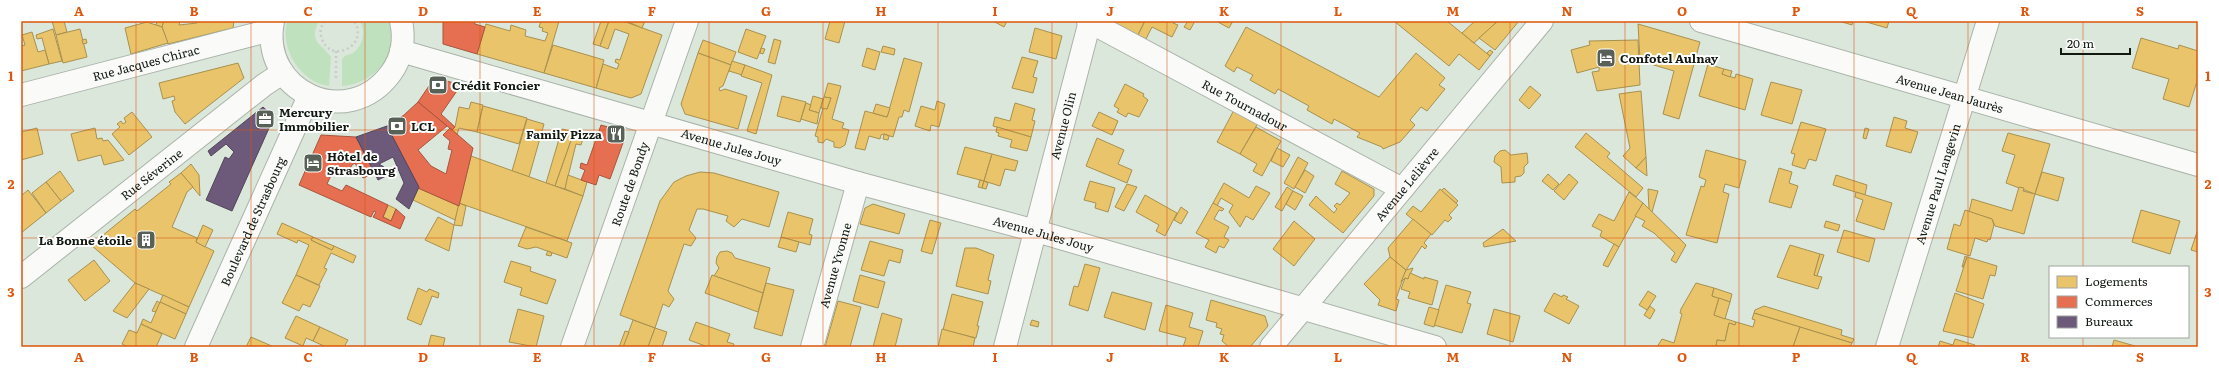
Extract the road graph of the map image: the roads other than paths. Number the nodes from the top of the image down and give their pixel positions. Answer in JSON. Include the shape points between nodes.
{"nodes":[{"id":1,"x":401,"y":21,"type":"edge"},
{"id":2,"x":687,"y":21,"type":"edge"},
{"id":3,"x":1089,"y":21,"type":"edge"},
{"id":4,"x":1542,"y":21,"type":"edge"},
{"id":5,"x":1701,"y":21,"type":"edge"},
{"id":6,"x":1988,"y":21,"type":"edge"},
{"id":7,"x":272,"y":25,"type":"edge"},
{"id":8,"x":401,"y":51,"type":"junction"},
{"id":9,"x":282,"y":73,"type":"junction"},
{"id":10,"x":21,"y":95,"type":"edge"},
{"id":11,"x":309,"y":96,"type":"junction"},
{"id":12,"x":1963,"y":96,"type":"junction"},
{"id":13,"x":652,"y":122,"type":"junction"},
{"id":14,"x":2198,"y":166,"type":"edge"},
{"id":15,"x":858,"y":183,"type":"junction"},
{"id":16,"x":1402,"y":188,"type":"junction"},
{"id":17,"x":1036,"y":231,"type":"junction"},
{"id":18,"x":21,"y":277,"type":"edge"},
{"id":19,"x":1304,"y":309,"type":"junction"},
{"id":20,"x":196,"y":347,"type":"edge"},
{"id":21,"x":572,"y":347,"type":"edge"},
{"id":22,"x":812,"y":347,"type":"edge"},
{"id":23,"x":1005,"y":347,"type":"edge"},
{"id":24,"x":1271,"y":347,"type":"edge"},
{"id":25,"x":1435,"y":347,"type":"edge"},
{"id":26,"x":1887,"y":347,"type":"edge"}],
"edges":[{"from":1,"to":8,"type":"street"},
{"from":2,"to":13,"type":"street","name":"Route de Bondy"},
{"from":3,"to":16,"type":"street","name":"Rue Tournadour"},
{"from":3,"to":17,"type":"street","name":"Avenue Olin"},
{"from":4,"to":16,"type":"street","name":"Avenue Lelièvre"},
{"from":5,"to":12,"type":"street","name":"Avenue Jean Jaurès"},
{"from":6,"to":12,"type":"street","name":"Avenue Paul Langevin"},
{"from":7,"to":9,"type":"street","via":[[271,45]]},
{"from":7,"to":10,"type":"street","name":"Rue Jacques Chirac"},
{"from":8,"to":11,"type":"street","via":[[395,68],[371,93],[354,100],[337,102],[322,101]]},
{"from":8,"to":13,"type":"street","name":"Avenue Jules Jouy"},
{"from":9,"to":11,"type":"street","via":[[294,87]]},
{"from":9,"to":18,"type":"street","name":"Rue Séverine"},
{"from":11,"to":20,"type":"street","name":"Boulevard de Strasbourg"},
{"from":12,"to":14,"type":"street","name":"Avenue Jean Jaurès"},
{"from":12,"to":26,"type":"street","name":"Avenue Paul Langevin","via":[[1953,137]]},
{"from":13,"to":15,"type":"street","name":"Avenue Jules Jouy"},
{"from":13,"to":21,"type":"street","name":"Route de Bondy"},
{"from":15,"to":17,"type":"street","name":"Avenue Jules Jouy"},
{"from":15,"to":22,"type":"street","name":"Avenue Yvonne"},
{"from":16,"to":19,"type":"street","name":"Avenue Lelièvre"},
{"from":17,"to":19,"type":"street","name":"Avenue Jules Jouy"},
{"from":17,"to":23,"type":"street","name":"Avenue Olin"},
{"from":19,"to":24,"type":"street","name":"Avenue Lelièvre"},
{"from":19,"to":25,"type":"street","name":"Avenue Jules Jouy"}]}
